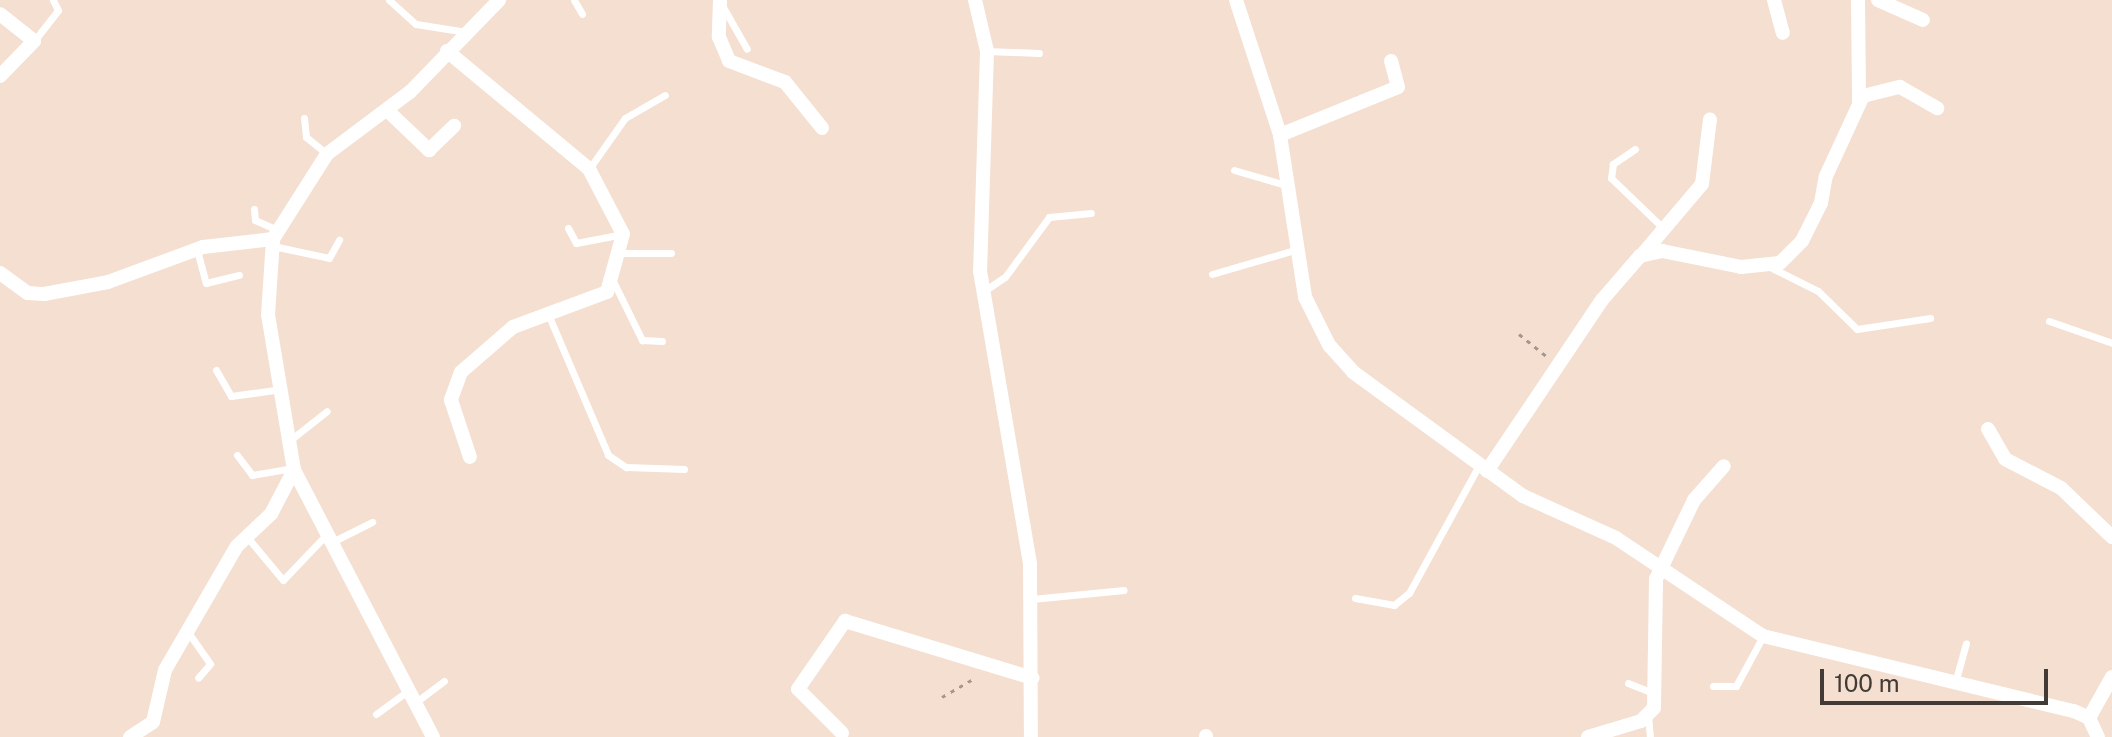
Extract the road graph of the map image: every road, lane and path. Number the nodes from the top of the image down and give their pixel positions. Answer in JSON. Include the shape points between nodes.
{"nodes":[{"id":1,"x":53,"y":0,"type":"edge"},
{"id":2,"x":389,"y":0,"type":"edge"},
{"id":3,"x":499,"y":0,"type":"edge"},
{"id":4,"x":574,"y":0,"type":"edge"},
{"id":5,"x":975,"y":0,"type":"edge"},
{"id":6,"x":1236,"y":0,"type":"edge"},
{"id":7,"x":1774,"y":0,"type":"edge"},
{"id":8,"x":1858,"y":0,"type":"edge"},
{"id":9,"x":1878,"y":0,"type":"edge"},
{"id":10,"x":720,"y":1,"type":"edge"},
{"id":11,"x":0,"y":14,"type":"edge"},
{"id":12,"x":582,"y":14,"type":"dead end"},
{"id":13,"x":1923,"y":20,"type":"dead end"},
{"id":14,"x":466,"y":32,"type":"junction"},
{"id":15,"x":1783,"y":33,"type":"dead end"},
{"id":16,"x":34,"y":41,"type":"junction"},
{"id":17,"x":747,"y":49,"type":"dead end"},
{"id":18,"x":447,"y":51,"type":"junction"},
{"id":19,"x":987,"y":51,"type":"junction"},
{"id":20,"x":1039,"y":53,"type":"dead end"},
{"id":21,"x":1391,"y":61,"type":"dead end"},
{"id":22,"x":0,"y":76,"type":"edge"},
{"id":23,"x":665,"y":95,"type":"dead end"},
{"id":24,"x":1859,"y":102,"type":"junction"},
{"id":25,"x":1937,"y":108,"type":"dead end"},
{"id":26,"x":388,"y":111,"type":"junction"},
{"id":27,"x":304,"y":118,"type":"dead end"},
{"id":28,"x":1710,"y":119,"type":"dead end"},
{"id":29,"x":454,"y":126,"type":"dead end"},
{"id":30,"x":822,"y":128,"type":"dead end"},
{"id":31,"x":1280,"y":135,"type":"junction"},
{"id":32,"x":1635,"y":149,"type":"dead end"},
{"id":33,"x":327,"y":154,"type":"junction"},
{"id":34,"x":589,"y":169,"type":"junction"},
{"id":35,"x":1234,"y":170,"type":"dead end"},
{"id":36,"x":1289,"y":186,"type":"junction"},
{"id":37,"x":254,"y":209,"type":"dead end"},
{"id":38,"x":1091,"y":213,"type":"dead end"},
{"id":39,"x":568,"y":228,"type":"dead end"},
{"id":40,"x":1664,"y":229,"type":"junction"},
{"id":41,"x":623,"y":234,"type":"junction"},
{"id":42,"x":274,"y":238,"type":"junction"},
{"id":43,"x":339,"y":240,"type":"dead end"},
{"id":44,"x":196,"y":248,"type":"junction"},
{"id":45,"x":1298,"y":249,"type":"junction"},
{"id":46,"x":622,"y":253,"type":"junction"},
{"id":47,"x":671,"y":253,"type":"dead end"},
{"id":48,"x":1640,"y":256,"type":"junction"},
{"id":49,"x":1770,"y":267,"type":"junction"},
{"id":50,"x":0,"y":273,"type":"edge"},
{"id":51,"x":1212,"y":274,"type":"dead end"},
{"id":52,"x":239,"y":275,"type":"dead end"},
{"id":53,"x":614,"y":283,"type":"junction"},
{"id":54,"x":982,"y":292,"type":"junction"},
{"id":55,"x":548,"y":314,"type":"junction"},
{"id":56,"x":1930,"y":318,"type":"dead end"},
{"id":57,"x":2049,"y":321,"type":"dead end"},
{"id":58,"x":1519,"y":334,"type":"dead end"},
{"id":59,"x":662,"y":341,"type":"dead end"},
{"id":60,"x":2112,"y":343,"type":"edge"},
{"id":61,"x":1558,"y":367,"type":"junction"},
{"id":62,"x":216,"y":370,"type":"dead end"},
{"id":63,"x":275,"y":390,"type":"junction"},
{"id":64,"x":327,"y":411,"type":"dead end"},
{"id":65,"x":1988,"y":429,"type":"dead end"},
{"id":66,"x":287,"y":442,"type":"junction"},
{"id":67,"x":237,"y":455,"type":"dead end"},
{"id":68,"x":470,"y":457,"type":"dead end"},
{"id":69,"x":1724,"y":466,"type":"dead end"},
{"id":70,"x":1483,"y":468,"type":"junction"},
{"id":71,"x":294,"y":469,"type":"junction"},
{"id":72,"x":684,"y":469,"type":"dead end"},
{"id":73,"x":372,"y":522,"type":"dead end"},
{"id":74,"x":246,"y":536,"type":"junction"},
{"id":75,"x":2112,"y":537,"type":"edge"},
{"id":76,"x":328,"y":539,"type":"junction"},
{"id":77,"x":1661,"y":565,"type":"junction"},
{"id":78,"x":1124,"y":590,"type":"dead end"},
{"id":79,"x":1355,"y":598,"type":"dead end"},
{"id":80,"x":1032,"y":599,"type":"junction"},
{"id":81,"x":190,"y":635,"type":"junction"},
{"id":82,"x":1763,"y":636,"type":"junction"},
{"id":83,"x":1966,"y":643,"type":"dead end"},
{"id":84,"x":990,"y":665,"type":"junction"},
{"id":85,"x":198,"y":678,"type":"dead end"},
{"id":86,"x":1033,"y":678,"type":"junction"},
{"id":87,"x":444,"y":681,"type":"dead end"},
{"id":88,"x":1628,"y":683,"type":"dead end"},
{"id":89,"x":1955,"y":685,"type":"junction"},
{"id":90,"x":1713,"y":686,"type":"dead end"},
{"id":91,"x":2110,"y":686,"type":"edge"},
{"id":92,"x":1655,"y":694,"type":"junction"},
{"id":93,"x":413,"y":696,"type":"junction"},
{"id":94,"x":942,"y":697,"type":"dead end"},
{"id":95,"x":376,"y":714,"type":"dead end"},
{"id":96,"x":1648,"y":715,"type":"junction"},
{"id":97,"x":2089,"y":718,"type":"junction"},
{"id":98,"x":842,"y":733,"type":"dead end"},
{"id":99,"x":130,"y":737,"type":"edge"},
{"id":100,"x":433,"y":737,"type":"edge"},
{"id":101,"x":1031,"y":737,"type":"edge"},
{"id":102,"x":1588,"y":737,"type":"edge"},
{"id":103,"x":1650,"y":737,"type":"edge"},
{"id":104,"x":2098,"y":737,"type":"edge"}],
"edges":[{"from":1,"to":16,"type":"lane","via":[[58,10]]},
{"from":2,"to":14,"type":"lane","via":[[416,24]]},
{"from":3,"to":14,"type":"street"},
{"from":4,"to":12,"type":"lane"},
{"from":5,"to":19,"type":"street"},
{"from":6,"to":31,"type":"street"},
{"from":7,"to":15,"type":"street"},
{"from":8,"to":24,"type":"street"},
{"from":9,"to":13,"type":"street"},
{"from":10,"to":17,"type":"lane"},
{"from":10,"to":30,"type":"street","via":[[719,37],[729,61],[785,82]]},
{"from":11,"to":16,"type":"street"},
{"from":14,"to":18,"type":"street"},
{"from":16,"to":22,"type":"street"},
{"from":18,"to":26,"type":"street"},
{"from":18,"to":34,"type":"street"},
{"from":19,"to":20,"type":"lane"},
{"from":19,"to":54,"type":"street","via":[[978,213]]},
{"from":21,"to":31,"type":"street","via":[[1398,87]]},
{"from":23,"to":34,"type":"lane","via":[[625,118]]},
{"from":24,"to":25,"type":"street","via":[[1881,86],[1900,87]]},
{"from":24,"to":49,"type":"street","via":[[1802,241]]},
{"from":26,"to":29,"type":"street","via":[[429,150]]},
{"from":26,"to":33,"type":"street"},
{"from":27,"to":33,"type":"lane","via":[[306,137]]},
{"from":28,"to":40,"type":"street","via":[[1702,184]]},
{"from":31,"to":36,"type":"street"},
{"from":32,"to":40,"type":"lane","via":[[1613,164],[1611,178]]},
{"from":33,"to":42,"type":"street"},
{"from":34,"to":41,"type":"street"},
{"from":35,"to":36,"type":"lane"},
{"from":36,"to":45,"type":"street"},
{"from":37,"to":42,"type":"lane","via":[[255,220]]},
{"from":38,"to":54,"type":"lane","via":[[1049,217],[1005,277]]},
{"from":39,"to":41,"type":"lane","via":[[576,243]]},
{"from":40,"to":48,"type":"street"},
{"from":41,"to":46,"type":"street"},
{"from":42,"to":43,"type":"lane","via":[[329,258]]},
{"from":42,"to":44,"type":"street"},
{"from":42,"to":63,"type":"street","via":[[268,315]]},
{"from":44,"to":50,"type":"street","via":[[108,282],[44,294],[28,293]]},
{"from":44,"to":52,"type":"lane","via":[[206,283]]},
{"from":45,"to":51,"type":"lane"},
{"from":45,"to":70,"type":"street","via":[[1305,297],[1329,345],[1353,372]]},
{"from":46,"to":47,"type":"lane"},
{"from":46,"to":53,"type":"street"},
{"from":48,"to":49,"type":"street","via":[[1662,251]]},
{"from":48,"to":61,"type":"street"},
{"from":49,"to":56,"type":"lane","via":[[1818,291],[1857,329]]},
{"from":53,"to":55,"type":"street","via":[[600,297]]},
{"from":53,"to":59,"type":"lane","via":[[642,340]]},
{"from":54,"to":80,"type":"street","via":[[993,374],[1020,475]]},
{"from":55,"to":68,"type":"street","via":[[491,341],[452,386]]},
{"from":55,"to":72,"type":"lane","via":[[608,455],[626,467]]},
{"from":57,"to":60,"type":"lane"},
{"from":58,"to":61,"type":"path"},
{"from":61,"to":70,"type":"street"},
{"from":62,"to":63,"type":"lane","via":[[231,396]]},
{"from":63,"to":66,"type":"street"},
{"from":64,"to":66,"type":"lane"},
{"from":65,"to":75,"type":"street","via":[[2005,459],[2067,493]]},
{"from":66,"to":71,"type":"street"},
{"from":67,"to":71,"type":"lane","via":[[252,475]]},
{"from":69,"to":77,"type":"street","via":[[1699,492]]},
{"from":70,"to":77,"type":"street"},
{"from":70,"to":79,"type":"lane","via":[[1409,593],[1394,605]]},
{"from":71,"to":74,"type":"street","via":[[271,514]]},
{"from":71,"to":76,"type":"street"},
{"from":73,"to":76,"type":"lane"},
{"from":74,"to":76,"type":"lane","via":[[283,580]]},
{"from":74,"to":81,"type":"street"},
{"from":76,"to":93,"type":"street"},
{"from":77,"to":82,"type":"street"},
{"from":77,"to":92,"type":"street","via":[[1650,609]]},
{"from":78,"to":80,"type":"lane"},
{"from":80,"to":86,"type":"street"},
{"from":81,"to":85,"type":"lane","via":[[210,664]]},
{"from":81,"to":99,"type":"street","via":[[165,670],[153,722]]},
{"from":82,"to":89,"type":"street"},
{"from":82,"to":90,"type":"lane","via":[[1736,686]]},
{"from":83,"to":89,"type":"lane"},
{"from":84,"to":86,"type":"street"},
{"from":84,"to":94,"type":"path"},
{"from":84,"to":98,"type":"street","via":[[845,621],[798,689]]},
{"from":86,"to":101,"type":"street"},
{"from":87,"to":93,"type":"lane"},
{"from":88,"to":92,"type":"lane"},
{"from":89,"to":97,"type":"street"},
{"from":91,"to":97,"type":"street"},
{"from":92,"to":96,"type":"street"},
{"from":93,"to":95,"type":"lane"},
{"from":93,"to":100,"type":"street"},
{"from":96,"to":102,"type":"street"},
{"from":96,"to":103,"type":"lane"},
{"from":97,"to":104,"type":"street"}]}
